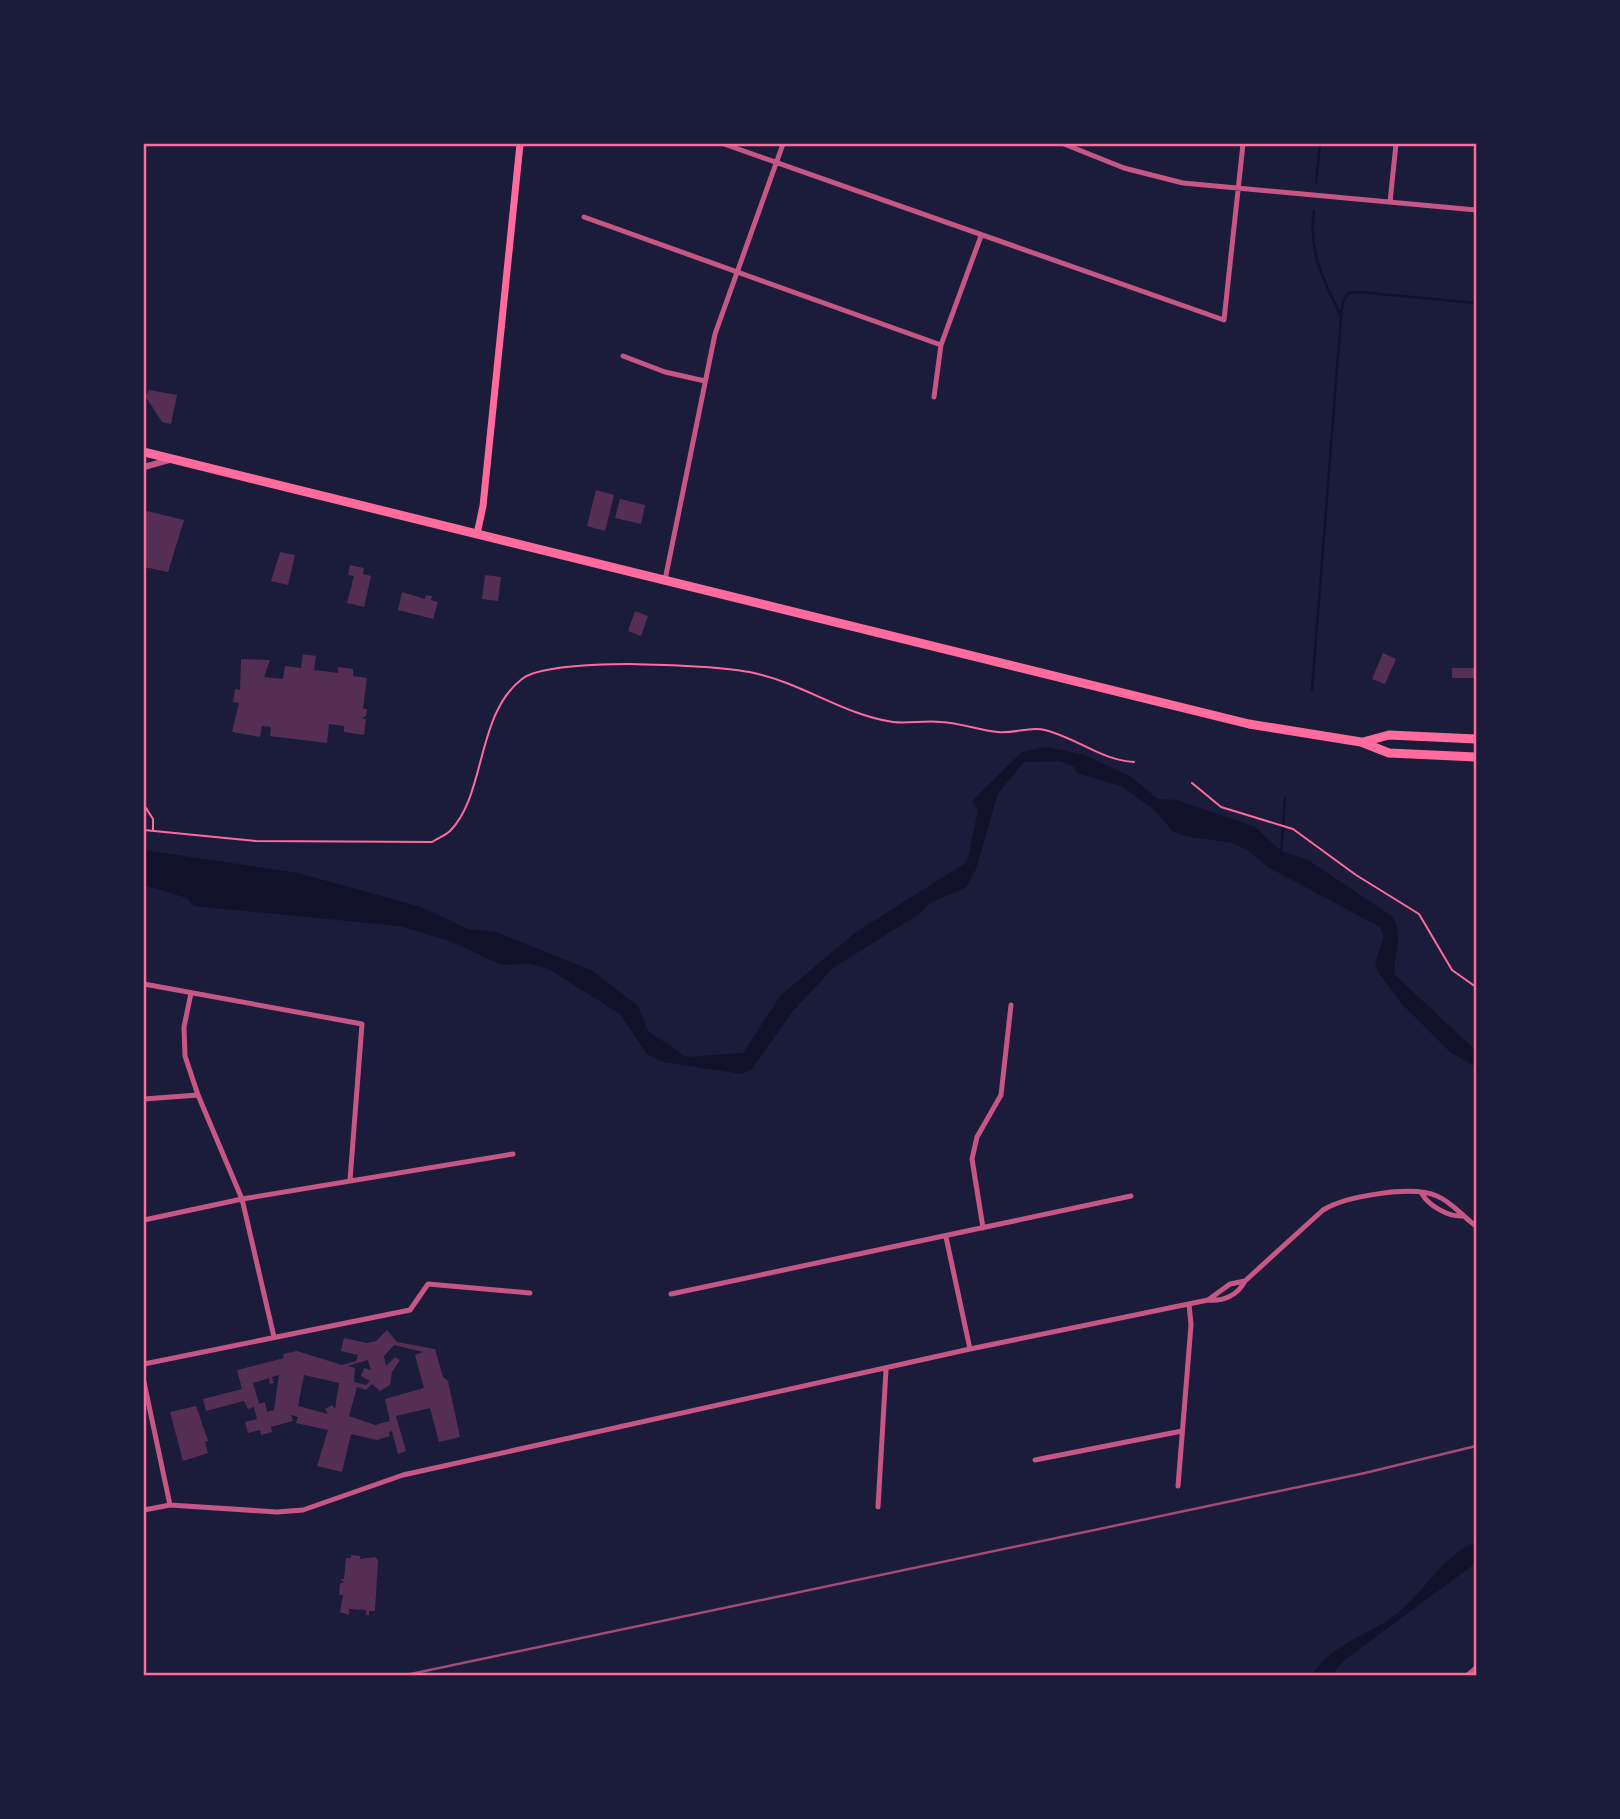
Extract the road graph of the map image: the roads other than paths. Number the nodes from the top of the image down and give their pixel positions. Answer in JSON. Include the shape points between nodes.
{"nodes":[{"id":1,"x":520,"y":144,"type":"edge"},
{"id":2,"x":724,"y":144,"type":"edge"},
{"id":3,"x":783,"y":144,"type":"edge"},
{"id":4,"x":1063,"y":144,"type":"edge"},
{"id":5,"x":1242,"y":144,"type":"edge"},
{"id":6,"x":1396,"y":144,"type":"edge"},
{"id":7,"x":776,"y":162,"type":"junction"},
{"id":8,"x":1237,"y":189,"type":"junction"},
{"id":9,"x":1391,"y":202,"type":"junction"},
{"id":10,"x":1476,"y":210,"type":"edge"},
{"id":11,"x":584,"y":218,"type":"dead end"},
{"id":12,"x":981,"y":236,"type":"junction"},
{"id":13,"x":737,"y":272,"type":"junction"},
{"id":14,"x":942,"y":345,"type":"junction"},
{"id":15,"x":623,"y":356,"type":"dead end"},
{"id":16,"x":705,"y":381,"type":"junction"},
{"id":17,"x":934,"y":397,"type":"dead end"},
{"id":18,"x":144,"y":452,"type":"edge"},
{"id":19,"x":173,"y":458,"type":"junction"},
{"id":20,"x":144,"y":467,"type":"edge"},
{"id":21,"x":477,"y":534,"type":"junction"},
{"id":22,"x":665,"y":580,"type":"junction"},
{"id":23,"x":1476,"y":739,"type":"edge"},
{"id":24,"x":1361,"y":742,"type":"junction"},
{"id":25,"x":1476,"y":757,"type":"edge"},
{"id":26,"x":144,"y":984,"type":"edge"},
{"id":27,"x":191,"y":993,"type":"junction"},
{"id":28,"x":1011,"y":1005,"type":"dead end"},
{"id":29,"x":198,"y":1095,"type":"junction"},
{"id":30,"x":144,"y":1098,"type":"edge"},
{"id":31,"x":513,"y":1154,"type":"dead end"},
{"id":32,"x":350,"y":1180,"type":"junction"},
{"id":33,"x":1422,"y":1194,"type":"junction"},
{"id":34,"x":1131,"y":1196,"type":"dead end"},
{"id":35,"x":242,"y":1199,"type":"junction"},
{"id":36,"x":1462,"y":1216,"type":"junction"},
{"id":37,"x":144,"y":1220,"type":"edge"},
{"id":38,"x":1476,"y":1226,"type":"edge"},
{"id":39,"x":983,"y":1228,"type":"junction"},
{"id":40,"x":946,"y":1237,"type":"junction"},
{"id":41,"x":1245,"y":1281,"type":"junction"},
{"id":42,"x":530,"y":1293,"type":"dead end"},
{"id":43,"x":671,"y":1294,"type":"dead end"},
{"id":44,"x":1208,"y":1300,"type":"junction"},
{"id":45,"x":1189,"y":1304,"type":"junction"},
{"id":46,"x":274,"y":1337,"type":"junction"},
{"id":47,"x":970,"y":1349,"type":"junction"},
{"id":48,"x":144,"y":1364,"type":"edge"},
{"id":49,"x":886,"y":1370,"type":"junction"},
{"id":50,"x":144,"y":1382,"type":"edge"},
{"id":51,"x":1182,"y":1431,"type":"junction"},
{"id":52,"x":1035,"y":1460,"type":"dead end"},
{"id":53,"x":1178,"y":1486,"type":"dead end"},
{"id":54,"x":170,"y":1506,"type":"junction"},
{"id":55,"x":878,"y":1507,"type":"dead end"},
{"id":56,"x":144,"y":1510,"type":"edge"},
{"id":57,"x":1476,"y":1668,"type":"edge"},
{"id":58,"x":1468,"y":1675,"type":"edge"}],
"edges":[{"from":1,"to":21,"type":"main road"},
{"from":2,"to":7,"type":"street"},
{"from":3,"to":7,"type":"street"},
{"from":4,"to":8,"type":"street","via":[[1153,177]]},
{"from":5,"to":8,"type":"street"},
{"from":6,"to":9,"type":"street"},
{"from":7,"to":12,"type":"street"},
{"from":7,"to":13,"type":"street"},
{"from":8,"to":9,"type":"street"},
{"from":8,"to":12,"type":"street","via":[[1224,320]]},
{"from":9,"to":10,"type":"street"},
{"from":11,"to":13,"type":"street"},
{"from":12,"to":14,"type":"street"},
{"from":13,"to":14,"type":"street"},
{"from":13,"to":16,"type":"street","via":[[715,334]]},
{"from":14,"to":17,"type":"street"},
{"from":15,"to":16,"type":"street"},
{"from":16,"to":22,"type":"street"},
{"from":18,"to":19,"type":"highway"},
{"from":19,"to":20,"type":"street"},
{"from":19,"to":21,"type":"highway"},
{"from":21,"to":22,"type":"highway"},
{"from":22,"to":24,"type":"highway","via":[[1249,724]]},
{"from":23,"to":24,"type":"highway","via":[[1389,735]]},
{"from":24,"to":25,"type":"highway","via":[[1390,753]]},
{"from":26,"to":27,"type":"street"},
{"from":27,"to":29,"type":"street","via":[[183,1042]]},
{"from":27,"to":32,"type":"street","via":[[362,1024]]},
{"from":28,"to":39,"type":"street","via":[[1001,1094],[977,1137],[972,1159]]},
{"from":29,"to":30,"type":"street"},
{"from":29,"to":35,"type":"street"},
{"from":31,"to":32,"type":"street"},
{"from":32,"to":35,"type":"street"},
{"from":33,"to":36,"type":"street","via":[[1442,1210]]},
{"from":33,"to":36,"type":"street","via":[[1446,1200]]},
{"from":33,"to":41,"type":"street","via":[[1407,1190],[1330,1206]]},
{"from":34,"to":39,"type":"street"},
{"from":35,"to":37,"type":"street"},
{"from":35,"to":46,"type":"street"},
{"from":36,"to":38,"type":"street"},
{"from":39,"to":40,"type":"street"},
{"from":40,"to":43,"type":"street"},
{"from":40,"to":47,"type":"street"},
{"from":41,"to":44,"type":"street","via":[[1230,1284]]},
{"from":41,"to":44,"type":"street","via":[[1223,1300]]},
{"from":42,"to":46,"type":"street","via":[[428,1284],[410,1310]]},
{"from":44,"to":45,"type":"street"},
{"from":45,"to":47,"type":"street"},
{"from":45,"to":51,"type":"street"},
{"from":46,"to":48,"type":"street"},
{"from":47,"to":49,"type":"street"},
{"from":49,"to":54,"type":"street","via":[[403,1475],[303,1510]]},
{"from":49,"to":55,"type":"street"},
{"from":50,"to":54,"type":"street"},
{"from":51,"to":52,"type":"street"},
{"from":51,"to":53,"type":"street"},
{"from":54,"to":56,"type":"street"},
{"from":57,"to":58,"type":"street"}]}
